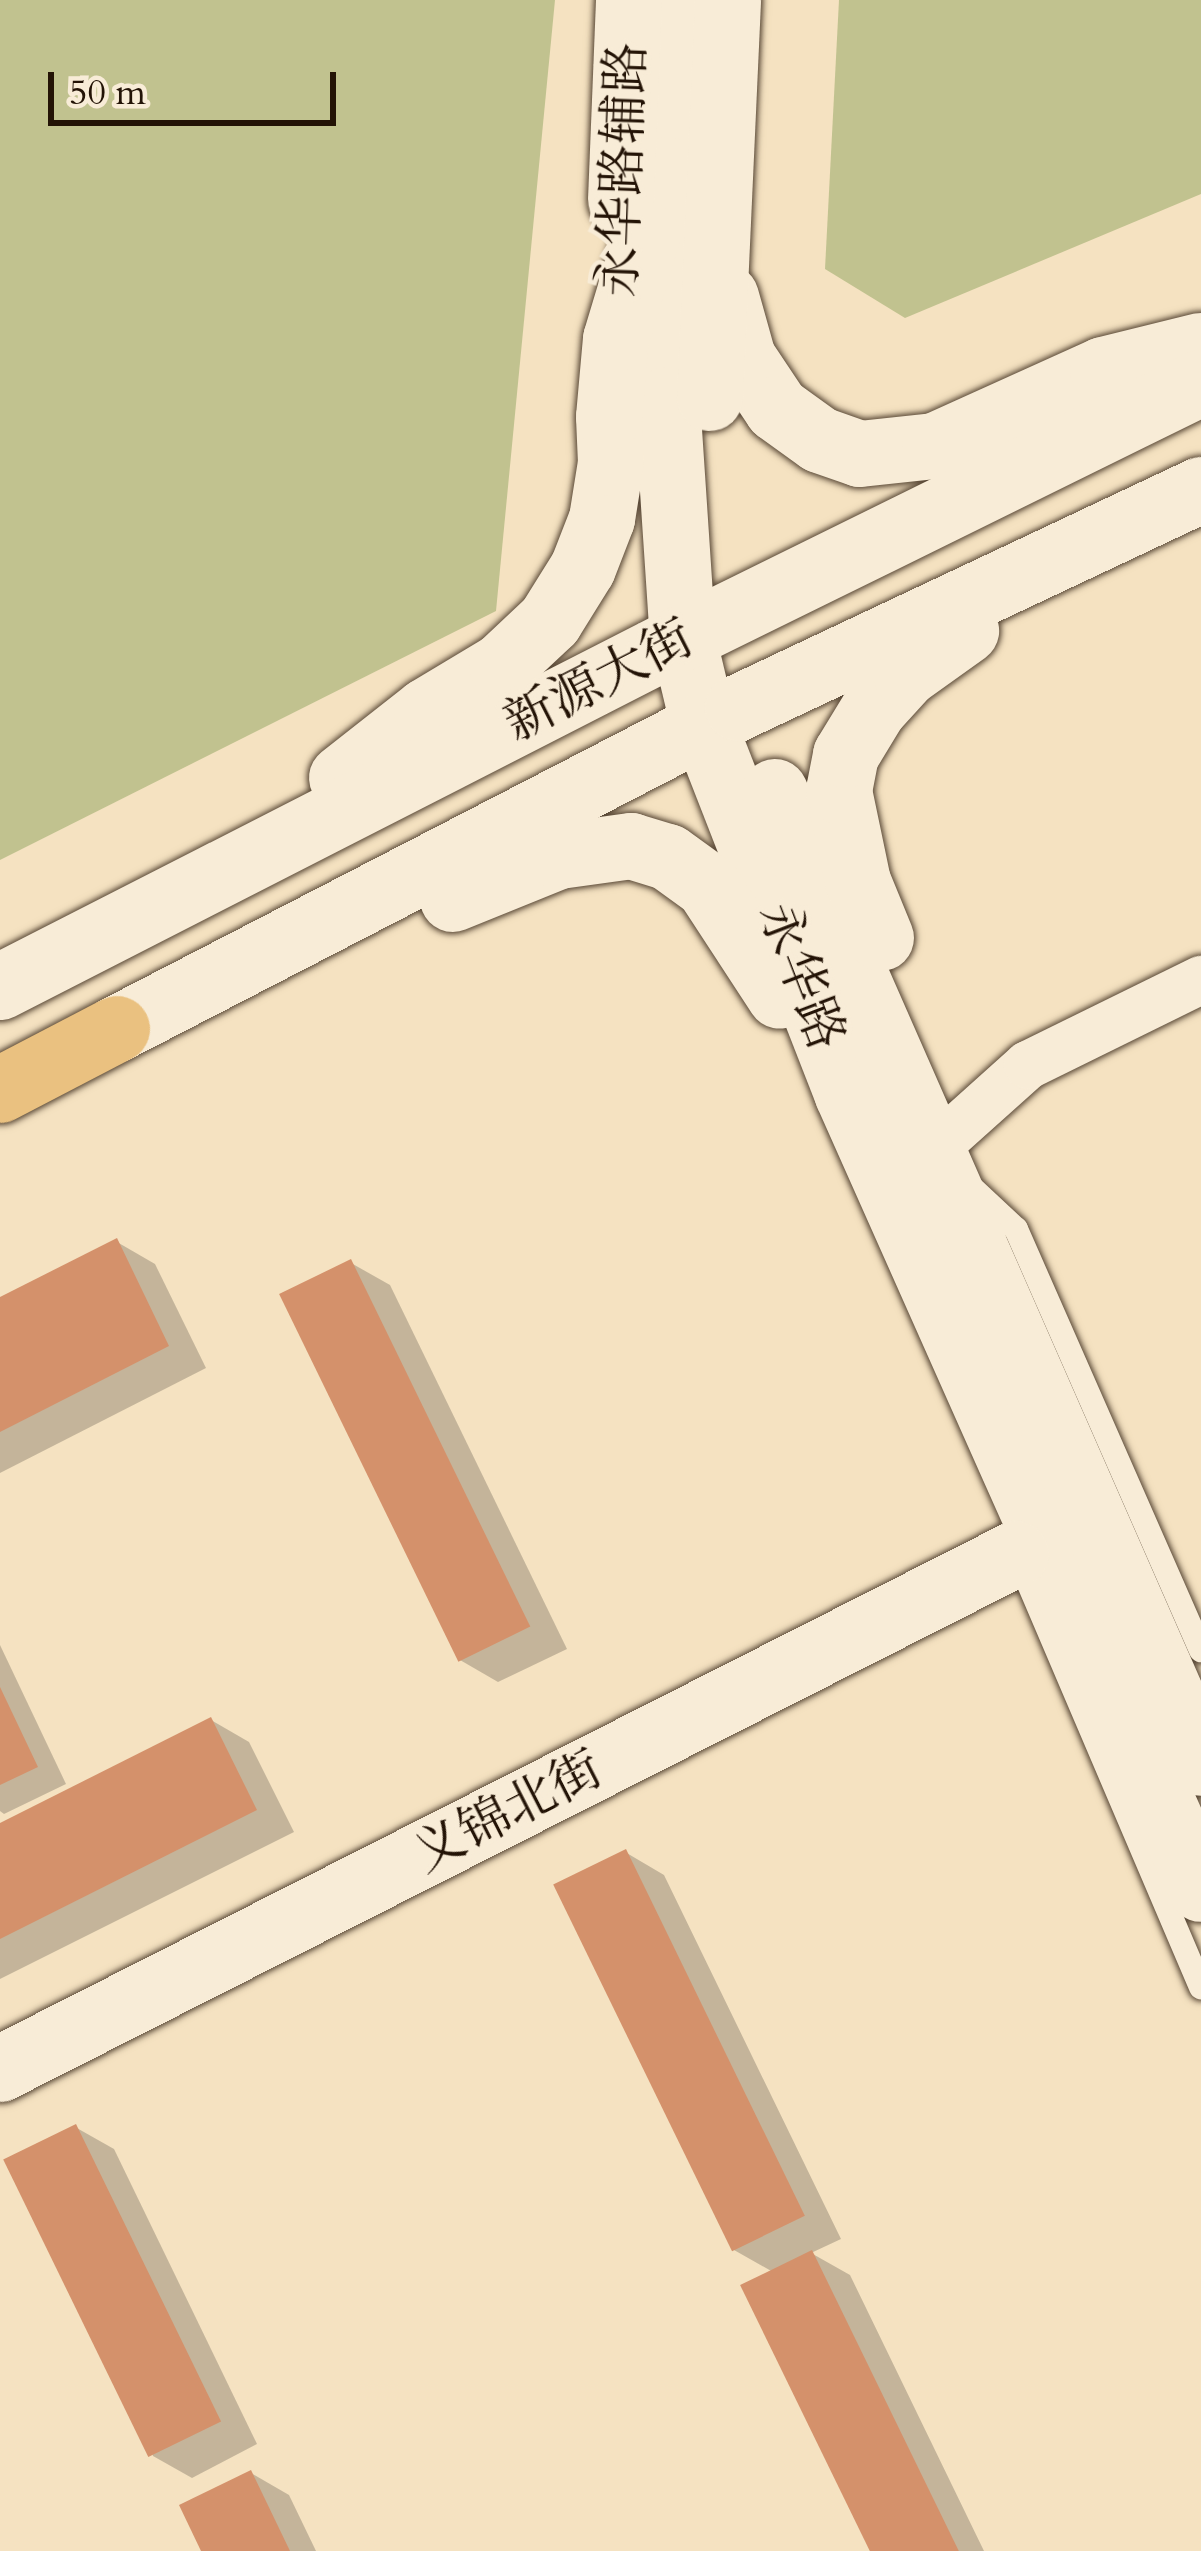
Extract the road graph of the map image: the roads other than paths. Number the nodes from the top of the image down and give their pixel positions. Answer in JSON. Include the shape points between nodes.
{"nodes":[{"id":1,"x":629,"y":0,"type":"edge"},
{"id":2,"x":677,"y":0,"type":"edge"},
{"id":3,"x":728,"y":0,"type":"edge"},
{"id":4,"x":768,"y":0,"type":"edge"},
{"id":5,"x":668,"y":170,"type":"junction"},
{"id":6,"x":717,"y":220,"type":"junction"},
{"id":7,"x":616,"y":339,"type":"junction"},
{"id":8,"x":1201,"y":346,"type":"edge"},
{"id":9,"x":1201,"y":383,"type":"edge"},
{"id":10,"x":1201,"y":490,"type":"edge"},
{"id":11,"x":1093,"y":541,"type":"junction"},
{"id":12,"x":704,"y":628,"type":"junction"},
{"id":13,"x":721,"y":717,"type":"junction"},
{"id":14,"x":228,"y":868,"type":"junction"},
{"id":15,"x":1201,"y":980,"type":"edge"},
{"id":16,"x":0,"y":987,"type":"edge"},
{"id":17,"x":117,"y":1029,"type":"junction"},
{"id":18,"x":0,"y":1090,"type":"edge"},
{"id":19,"x":847,"y":1094,"type":"junction"},
{"id":20,"x":932,"y":1150,"type":"junction"},
{"id":21,"x":876,"y":1220,"type":"dead end"},
{"id":22,"x":1011,"y":1544,"type":"joint"},
{"id":23,"x":1201,"y":1650,"type":"edge"},
{"id":24,"x":1201,"y":1763,"type":"edge"},
{"id":25,"x":1201,"y":1889,"type":"edge"},
{"id":26,"x":1201,"y":1987,"type":"edge"},
{"id":27,"x":0,"y":2069,"type":"edge"}],
"edges":[{"from":1,"to":7,"type":"main road","name":"永华路辅路"},
{"from":2,"to":5,"type":"main road","name":"永华路"},
{"from":3,"to":6,"type":"main road","name":"永华路"},
{"from":4,"to":6,"type":"main road","name":"永华路辅路"},
{"from":5,"to":7,"type":"main road"},
{"from":5,"to":12,"type":"main road","name":"永华路","via":[[667,400]]},
{"from":6,"to":8,"type":"main road","via":[[723,289],[743,358],[777,409],[820,440],[860,454],[935,446],[1103,370]]},
{"from":6,"to":12,"type":"main road","name":"永华路"},
{"from":7,"to":14,"type":"main road","via":[[602,519],[550,622]]},
{"from":9,"to":12,"type":"main road","name":"新源大街"},
{"from":10,"to":11,"type":"main road","name":"新源大街"},
{"from":11,"to":13,"type":"main road","name":"新源大街"},
{"from":11,"to":20,"type":"main road","via":[[906,674],[846,755],[839,791],[846,829],[895,971]]},
{"from":12,"to":13,"type":"main road","name":"永华路"},
{"from":12,"to":14,"type":"main road","name":"新源大街"},
{"from":13,"to":17,"type":"main road","name":"新源大街"},
{"from":13,"to":19,"type":"main road","name":"永华路"},
{"from":13,"to":20,"type":"main road","name":"永华路"},
{"from":14,"to":16,"type":"main road","name":"新源大街"},
{"from":15,"to":20,"type":"street","via":[[1028,1065]]},
{"from":17,"to":18,"type":"main road","name":"新源大街"},
{"from":17,"to":19,"type":"main road","via":[[289,974],[559,856],[631,846],[668,857],[708,886]]},
{"from":19,"to":21,"type":"lane"},
{"from":19,"to":25,"type":"main road","name":"永华路"},
{"from":20,"to":23,"type":"lane","via":[[1016,1229]]},
{"from":20,"to":24,"type":"main road","name":"永华路"},
{"from":22,"to":26,"type":"lane"},
{"from":22,"to":27,"type":"main road","name":"义锦北街"}]}
